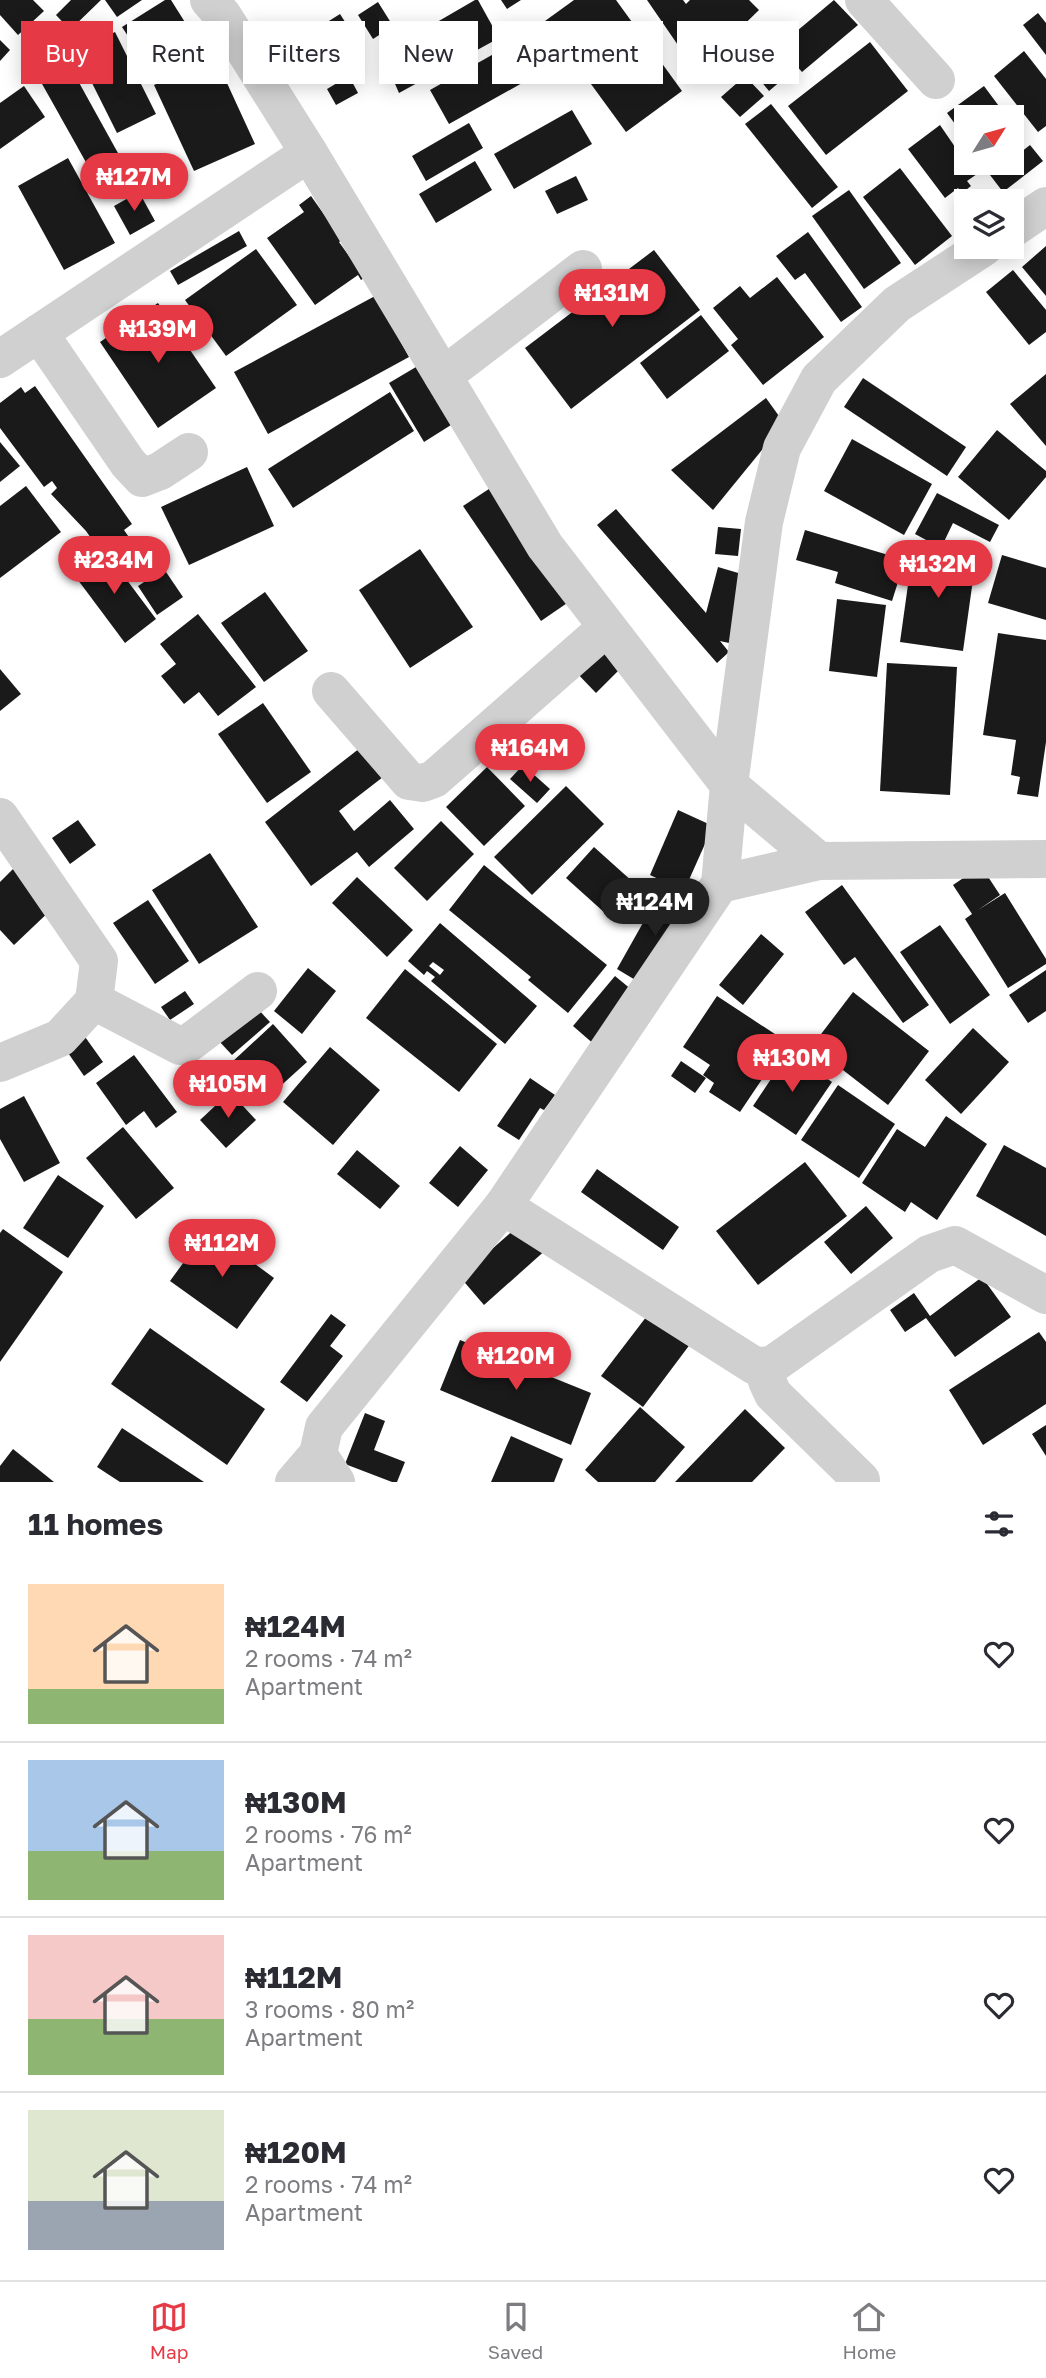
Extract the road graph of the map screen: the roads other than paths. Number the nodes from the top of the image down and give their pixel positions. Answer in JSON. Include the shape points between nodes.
{"nodes":[{"id":1,"x":209,"y":0,"type":"edge"},
{"id":2,"x":864,"y":0,"type":"edge"},
{"id":3,"x":936,"y":80,"type":"dead end"},
{"id":4,"x":309,"y":153,"type":"junction"},
{"id":5,"x":1046,"y":206,"type":"edge"},
{"id":6,"x":1024,"y":221,"type":"edge"},
{"id":7,"x":966,"y":259,"type":"edge"},
{"id":8,"x":583,"y":269,"type":"dead end"},
{"id":9,"x":39,"y":333,"type":"junction"},
{"id":10,"x":0,"y":359,"type":"edge"},
{"id":11,"x":443,"y":376,"type":"junction"},
{"id":12,"x":189,"y":452,"type":"dead end"},
{"id":13,"x":606,"y":628,"type":"junction"},
{"id":14,"x":331,"y":691,"type":"dead end"},
{"id":15,"x":729,"y":785,"type":"junction"},
{"id":16,"x":0,"y":817,"type":"edge"},
{"id":17,"x":1046,"y":859,"type":"edge"},
{"id":18,"x":819,"y":861,"type":"junction"},
{"id":19,"x":720,"y":884,"type":"junction"},
{"id":20,"x":258,"y":991,"type":"dead end"},
{"id":21,"x":94,"y":1001,"type":"junction"},
{"id":22,"x":0,"y":1063,"type":"edge"},
{"id":23,"x":503,"y":1206,"type":"junction"},
{"id":24,"x":1046,"y":1295,"type":"edge"},
{"id":25,"x":764,"y":1367,"type":"junction"},
{"id":26,"x":316,"y":1473,"type":"edge"},
{"id":27,"x":861,"y":1480,"type":"edge"}],
"edges":[{"from":1,"to":4,"type":"street"},
{"from":2,"to":3,"type":"street"},
{"from":4,"to":9,"type":"street"},
{"from":4,"to":11,"type":"street"},
{"from":5,"to":6,"type":"street"},
{"from":7,"to":15,"type":"street","via":[[897,304],[819,379],[782,448],[764,522]]},
{"from":8,"to":11,"type":"street"},
{"from":9,"to":10,"type":"street"},
{"from":9,"to":12,"type":"street","via":[[142,478]]},
{"from":11,"to":13,"type":"street","via":[[545,546]]},
{"from":13,"to":14,"type":"street","via":[[434,779],[423,783],[409,781]]},
{"from":13,"to":15,"type":"street"},
{"from":15,"to":18,"type":"street"},
{"from":15,"to":19,"type":"street"},
{"from":16,"to":21,"type":"street","via":[[99,961]]},
{"from":17,"to":18,"type":"street"},
{"from":18,"to":19,"type":"street"},
{"from":19,"to":23,"type":"street"},
{"from":20,"to":21,"type":"street","via":[[180,1046]]},
{"from":21,"to":22,"type":"street","via":[[60,1038]]},
{"from":23,"to":25,"type":"street","via":[[755,1367]]},
{"from":23,"to":26,"type":"street","via":[[324,1427]]},
{"from":24,"to":25,"type":"street","via":[[955,1245],[943,1247]]},
{"from":25,"to":27,"type":"street","via":[[773,1394]]}]}
